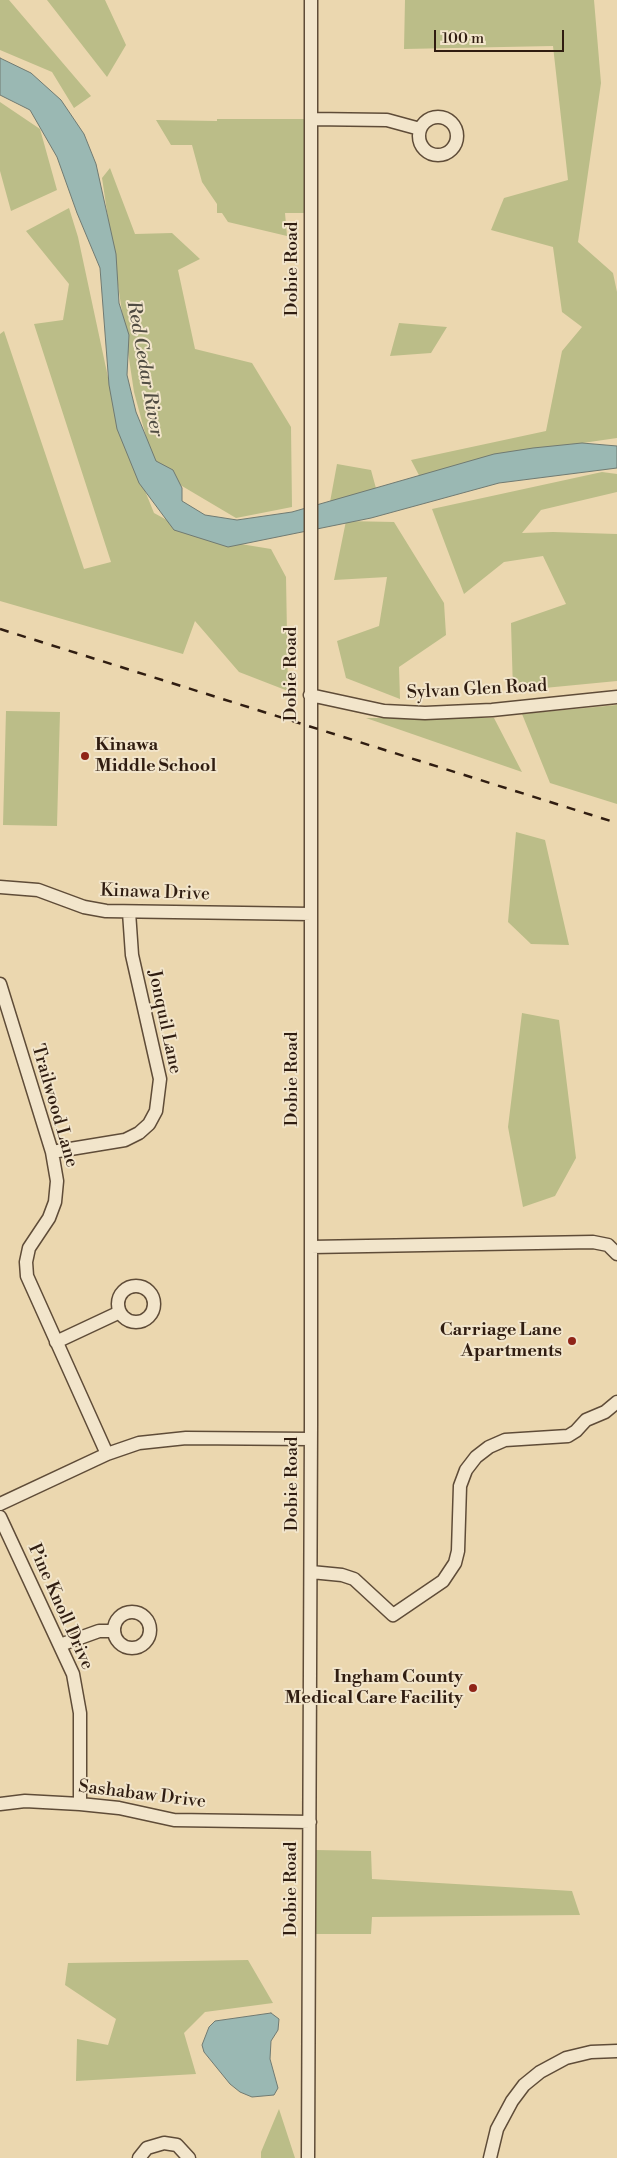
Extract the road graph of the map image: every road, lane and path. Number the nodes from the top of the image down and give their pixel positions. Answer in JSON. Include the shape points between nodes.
{"nodes":[{"id":1,"x":311,"y":0,"type":"edge"},
{"id":2,"x":311,"y":119,"type":"junction"},
{"id":3,"x":420,"y":129,"type":"dead end"},
{"id":4,"x":310,"y":695,"type":"junction"},
{"id":5,"x":617,"y":697,"type":"edge"},
{"id":6,"x":0,"y":887,"type":"edge"},
{"id":7,"x":129,"y":912,"type":"junction"},
{"id":8,"x":311,"y":914,"type":"junction"},
{"id":9,"x":0,"y":984,"type":"edge"},
{"id":10,"x":52,"y":1152,"type":"junction"},
{"id":11,"x":311,"y":1247,"type":"junction"},
{"id":12,"x":617,"y":1254,"type":"edge"},
{"id":13,"x":120,"y":1312,"type":"dead end"},
{"id":14,"x":56,"y":1342,"type":"junction"},
{"id":15,"x":617,"y":1402,"type":"edge"},
{"id":16,"x":311,"y":1439,"type":"junction"},
{"id":17,"x":108,"y":1454,"type":"junction"},
{"id":18,"x":0,"y":1504,"type":"edge"},
{"id":19,"x":0,"y":1517,"type":"edge"},
{"id":20,"x":311,"y":1572,"type":"junction"},
{"id":21,"x":114,"y":1631,"type":"dead end"},
{"id":22,"x":60,"y":1645,"type":"junction"},
{"id":23,"x":0,"y":1804,"type":"edge"},
{"id":24,"x":80,"y":1804,"type":"junction"},
{"id":25,"x":310,"y":1822,"type":"junction"},
{"id":26,"x":617,"y":2051,"type":"edge"},
{"id":27,"x":140,"y":2158,"type":"edge"},
{"id":28,"x":189,"y":2158,"type":"edge"},
{"id":29,"x":308,"y":2158,"type":"edge"},
{"id":30,"x":490,"y":2158,"type":"edge"}],
"edges":[{"from":1,"to":2,"type":"street","name":"Dobie Road"},
{"from":2,"to":3,"type":"street","via":[[387,120]]},
{"from":2,"to":4,"type":"street","name":"Dobie Road"},
{"from":4,"to":5,"type":"street","name":"Sylvan Glen Road","via":[[384,711],[425,713],[492,710]]},
{"from":4,"to":8,"type":"street","name":"Dobie Road"},
{"from":6,"to":7,"type":"street","name":"Kinawa Drive","via":[[38,890],[84,907]]},
{"from":7,"to":8,"type":"street","name":"Kinawa Drive"},
{"from":7,"to":10,"type":"street","name":"Jonquil Lane","via":[[132,955],[160,1079],[156,1111],[149,1124],[125,1140]]},
{"from":8,"to":11,"type":"street","name":"Dobie Road"},
{"from":9,"to":10,"type":"street","name":"Trailwood Lane"},
{"from":10,"to":14,"type":"street","name":"Trailwood Lane","via":[[57,1182],[55,1202],[49,1218],[29,1248],[26,1262],[27,1276]]},
{"from":11,"to":12,"type":"street","via":[[593,1242],[608,1245]]},
{"from":11,"to":16,"type":"street","name":"Dobie Road"},
{"from":13,"to":14,"type":"street"},
{"from":14,"to":17,"type":"street","name":"Trailwood Lane"},
{"from":15,"to":20,"type":"street","via":[[605,1412],[586,1420],[568,1436],[505,1440],[476,1456],[460,1486],[458,1551],[454,1563],[443,1581],[394,1615],[354,1579]]},
{"from":16,"to":17,"type":"street","via":[[186,1438],[139,1443]]},
{"from":16,"to":20,"type":"street","name":"Dobie Road"},
{"from":17,"to":18,"type":"street"},
{"from":19,"to":22,"type":"street","name":"Pine Knoll Drive"},
{"from":20,"to":25,"type":"street","name":"Dobie Road"},
{"from":21,"to":22,"type":"street","via":[[99,1631]]},
{"from":22,"to":24,"type":"street","name":"Pine Knoll Drive","via":[[78,1693]]},
{"from":23,"to":24,"type":"street","name":"Sashabaw Drive","via":[[25,1801]]},
{"from":24,"to":25,"type":"street","name":"Sashabaw Drive","via":[[174,1820]]},
{"from":25,"to":29,"type":"street","name":"Dobie Road"},
{"from":26,"to":30,"type":"street","via":[[591,2052],[566,2058],[540,2072],[518,2092],[497,2129]]},
{"from":27,"to":28,"type":"street","via":[[147,2148],[164,2143],[177,2145]]}]}
